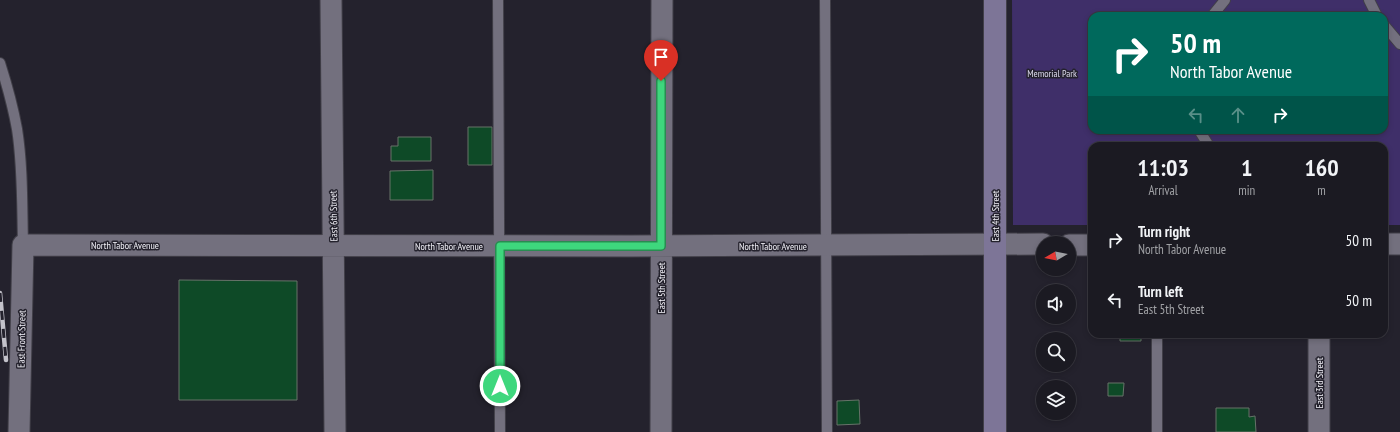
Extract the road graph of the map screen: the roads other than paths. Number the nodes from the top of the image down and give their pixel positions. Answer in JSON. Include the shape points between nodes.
{"nodes":[{"id":1,"x":331,"y":0,"type":"edge"},
{"id":2,"x":498,"y":0,"type":"edge"},
{"id":3,"x":662,"y":0,"type":"edge"},
{"id":4,"x":825,"y":0,"type":"edge"},
{"id":5,"x":995,"y":0,"type":"edge"},
{"id":6,"x":1226,"y":0,"type":"edge"},
{"id":7,"x":1369,"y":0,"type":"edge"},
{"id":8,"x":1216,"y":12,"type":"edge"},
{"id":9,"x":1375,"y":12,"type":"edge"},
{"id":10,"x":1388,"y":30,"type":"edge"},
{"id":11,"x":1400,"y":44,"type":"edge"},
{"id":12,"x":0,"y":63,"type":"edge"},
{"id":13,"x":995,"y":244,"type":"junction"},
{"id":14,"x":1036,"y":244,"type":"edge"},
{"id":15,"x":1388,"y":244,"type":"edge"},
{"id":16,"x":1400,"y":244,"type":"edge"},
{"id":17,"x":23,"y":245,"type":"junction"},
{"id":18,"x":1076,"y":245,"type":"edge"},
{"id":19,"x":1088,"y":245,"type":"edge"},
{"id":20,"x":334,"y":246,"type":"junction"},
{"id":21,"x":500,"y":246,"type":"junction"},
{"id":22,"x":661,"y":246,"type":"junction"},
{"id":23,"x":826,"y":246,"type":"junction"},
{"id":24,"x":1157,"y":338,"type":"edge"},
{"id":25,"x":1319,"y":338,"type":"edge"},
{"id":26,"x":19,"y":432,"type":"edge"},
{"id":27,"x":334,"y":432,"type":"edge"},
{"id":28,"x":500,"y":432,"type":"edge"},
{"id":29,"x":661,"y":432,"type":"edge"},
{"id":30,"x":827,"y":432,"type":"edge"},
{"id":31,"x":995,"y":432,"type":"edge"},
{"id":32,"x":1156,"y":432,"type":"edge"},
{"id":33,"x":1319,"y":432,"type":"edge"}],
"edges":[{"from":1,"to":20,"type":"street","name":"East 6th Street"},
{"from":2,"to":21,"type":"lane"},
{"from":3,"to":22,"type":"street","name":"East 5th Street"},
{"from":4,"to":23,"type":"lane"},
{"from":5,"to":13,"type":"main road","name":"East 4th Street"},
{"from":6,"to":8,"type":"lane"},
{"from":7,"to":9,"type":"lane"},
{"from":10,"to":11,"type":"lane"},
{"from":12,"to":17,"type":"lane","via":[[17,129],[21,162]]},
{"from":13,"to":14,"type":"street","name":"North Tabor Avenue"},
{"from":13,"to":23,"type":"street","name":"North Tabor Avenue"},
{"from":13,"to":31,"type":"main road","name":"East 4th Street"},
{"from":15,"to":16,"type":"street"},
{"from":17,"to":20,"type":"street","name":"North Tabor Avenue"},
{"from":17,"to":26,"type":"street","name":"East Front Street"},
{"from":18,"to":19,"type":"street"},
{"from":20,"to":21,"type":"street","name":"North Tabor Avenue"},
{"from":20,"to":27,"type":"street","name":"East 6th Street"},
{"from":21,"to":22,"type":"street","name":"North Tabor Avenue"},
{"from":21,"to":28,"type":"lane"},
{"from":22,"to":23,"type":"street","name":"North Tabor Avenue"},
{"from":22,"to":29,"type":"street","name":"East 5th Street"},
{"from":23,"to":30,"type":"lane"},
{"from":24,"to":32,"type":"lane"},
{"from":25,"to":33,"type":"street","name":"East 3rd Street"}]}
